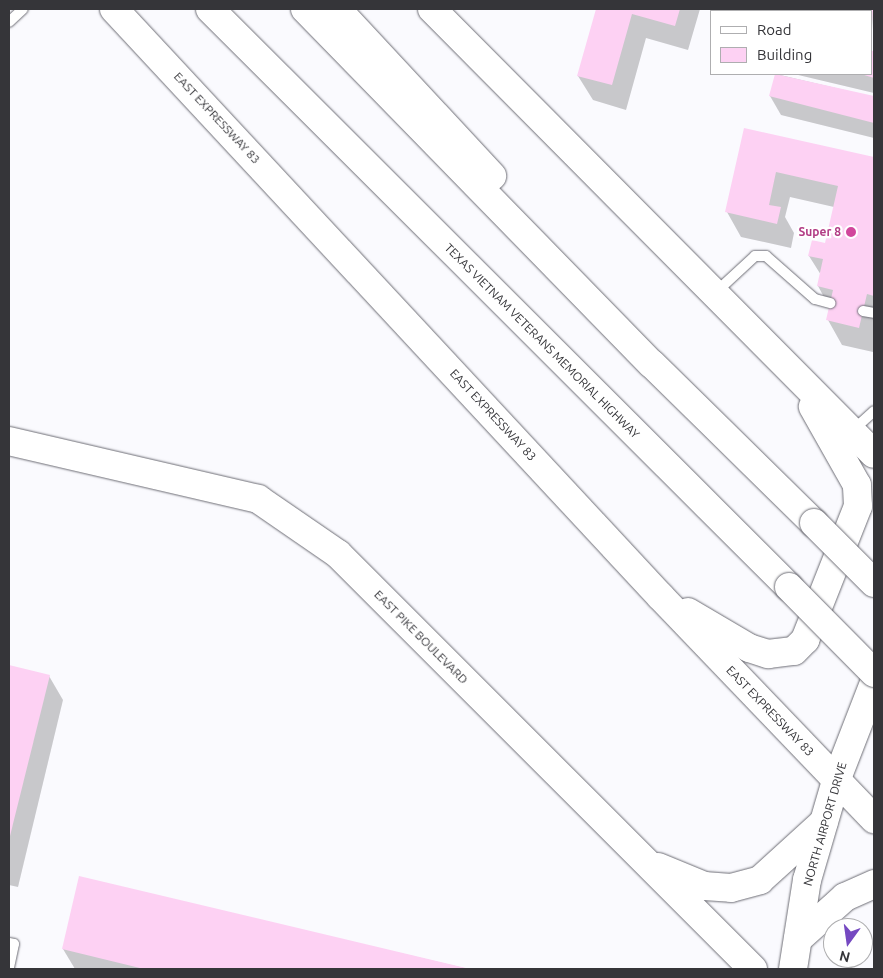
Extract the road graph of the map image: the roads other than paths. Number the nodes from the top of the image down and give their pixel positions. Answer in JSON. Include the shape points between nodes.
{"nodes":[{"id":1,"x":23,"y":9,"type":"edge"},
{"id":2,"x":114,"y":9,"type":"edge"},
{"id":3,"x":210,"y":9,"type":"edge"},
{"id":4,"x":305,"y":9,"type":"edge"},
{"id":5,"x":337,"y":9,"type":"edge"},
{"id":6,"x":432,"y":9,"type":"edge"},
{"id":7,"x":9,"y":22,"type":"edge"},
{"id":8,"x":714,"y":294,"type":"junction"},
{"id":9,"x":830,"y":303,"type":"dead end"},
{"id":10,"x":863,"y":311,"type":"dead end"},
{"id":11,"x":874,"y":313,"type":"edge"},
{"id":12,"x":652,"y":364,"type":"junction"},
{"id":13,"x":796,"y":378,"type":"junction"},
{"id":14,"x":874,"y":411,"type":"edge"},
{"id":15,"x":9,"y":441,"type":"edge"},
{"id":16,"x":867,"y":445,"type":"edge"},
{"id":17,"x":874,"y":583,"type":"edge"},
{"id":18,"x":661,"y":597,"type":"junction"},
{"id":19,"x":874,"y":673,"type":"edge"},
{"id":20,"x":874,"y":683,"type":"edge"},
{"id":21,"x":836,"y":781,"type":"junction"},
{"id":22,"x":874,"y":819,"type":"edge"},
{"id":23,"x":824,"y":822,"type":"junction"},
{"id":24,"x":646,"y":862,"type":"junction"},
{"id":25,"x":874,"y":884,"type":"edge"},
{"id":26,"x":798,"y":939,"type":"junction"},
{"id":27,"x":9,"y":942,"type":"edge"},
{"id":28,"x":9,"y":967,"type":"edge"},
{"id":29,"x":754,"y":969,"type":"edge"},
{"id":30,"x":794,"y":969,"type":"edge"}],
"edges":[{"from":1,"to":7,"type":"lane"},
{"from":2,"to":18,"type":"main road","name":"EAST EXPRESSWAY 83"},
{"from":3,"to":19,"type":"main road","name":"TEXAS VIETNAM VETERANS MEMORIAL HIGHWAY","bridge":true},
{"from":4,"to":12,"type":"main road"},
{"from":5,"to":12,"type":"main road","via":[[459,137]]},
{"from":6,"to":8,"type":"main road"},
{"from":8,"to":9,"type":"lane","via":[[755,256],[766,256],[815,299]]},
{"from":8,"to":13,"type":"main road"},
{"from":10,"to":11,"type":"lane"},
{"from":12,"to":17,"type":"main road","bridge":true},
{"from":13,"to":16,"type":"main road"},
{"from":13,"to":18,"type":"main road","via":[[857,486],[858,506],[805,640],[794,651],[768,654],[749,648]]},
{"from":14,"to":16,"type":"lane"},
{"from":15,"to":24,"type":"main road","name":"EAST PIKE BOULEVARD","via":[[258,499],[338,554]]},
{"from":18,"to":21,"type":"main road","name":"EAST EXPRESSWAY 83"},
{"from":20,"to":21,"type":"main road","name":"NORTH AIRPORT DRIVE"},
{"from":21,"to":22,"type":"main road","name":"EAST EXPRESSWAY 83"},
{"from":21,"to":23,"type":"main road","name":"NORTH AIRPORT DRIVE"},
{"from":23,"to":24,"type":"main road","via":[[760,880],[731,888],[704,886]]},
{"from":23,"to":26,"type":"main road","name":"NORTH AIRPORT DRIVE","via":[[807,880]]},
{"from":24,"to":29,"type":"main road","name":"EAST PIKE BOULEVARD"},
{"from":25,"to":26,"type":"main road","via":[[845,897]]},
{"from":26,"to":30,"type":"main road","name":"NORTH AIRPORT DRIVE"},
{"from":27,"to":28,"type":"lane","via":[[14,944]]}]}
